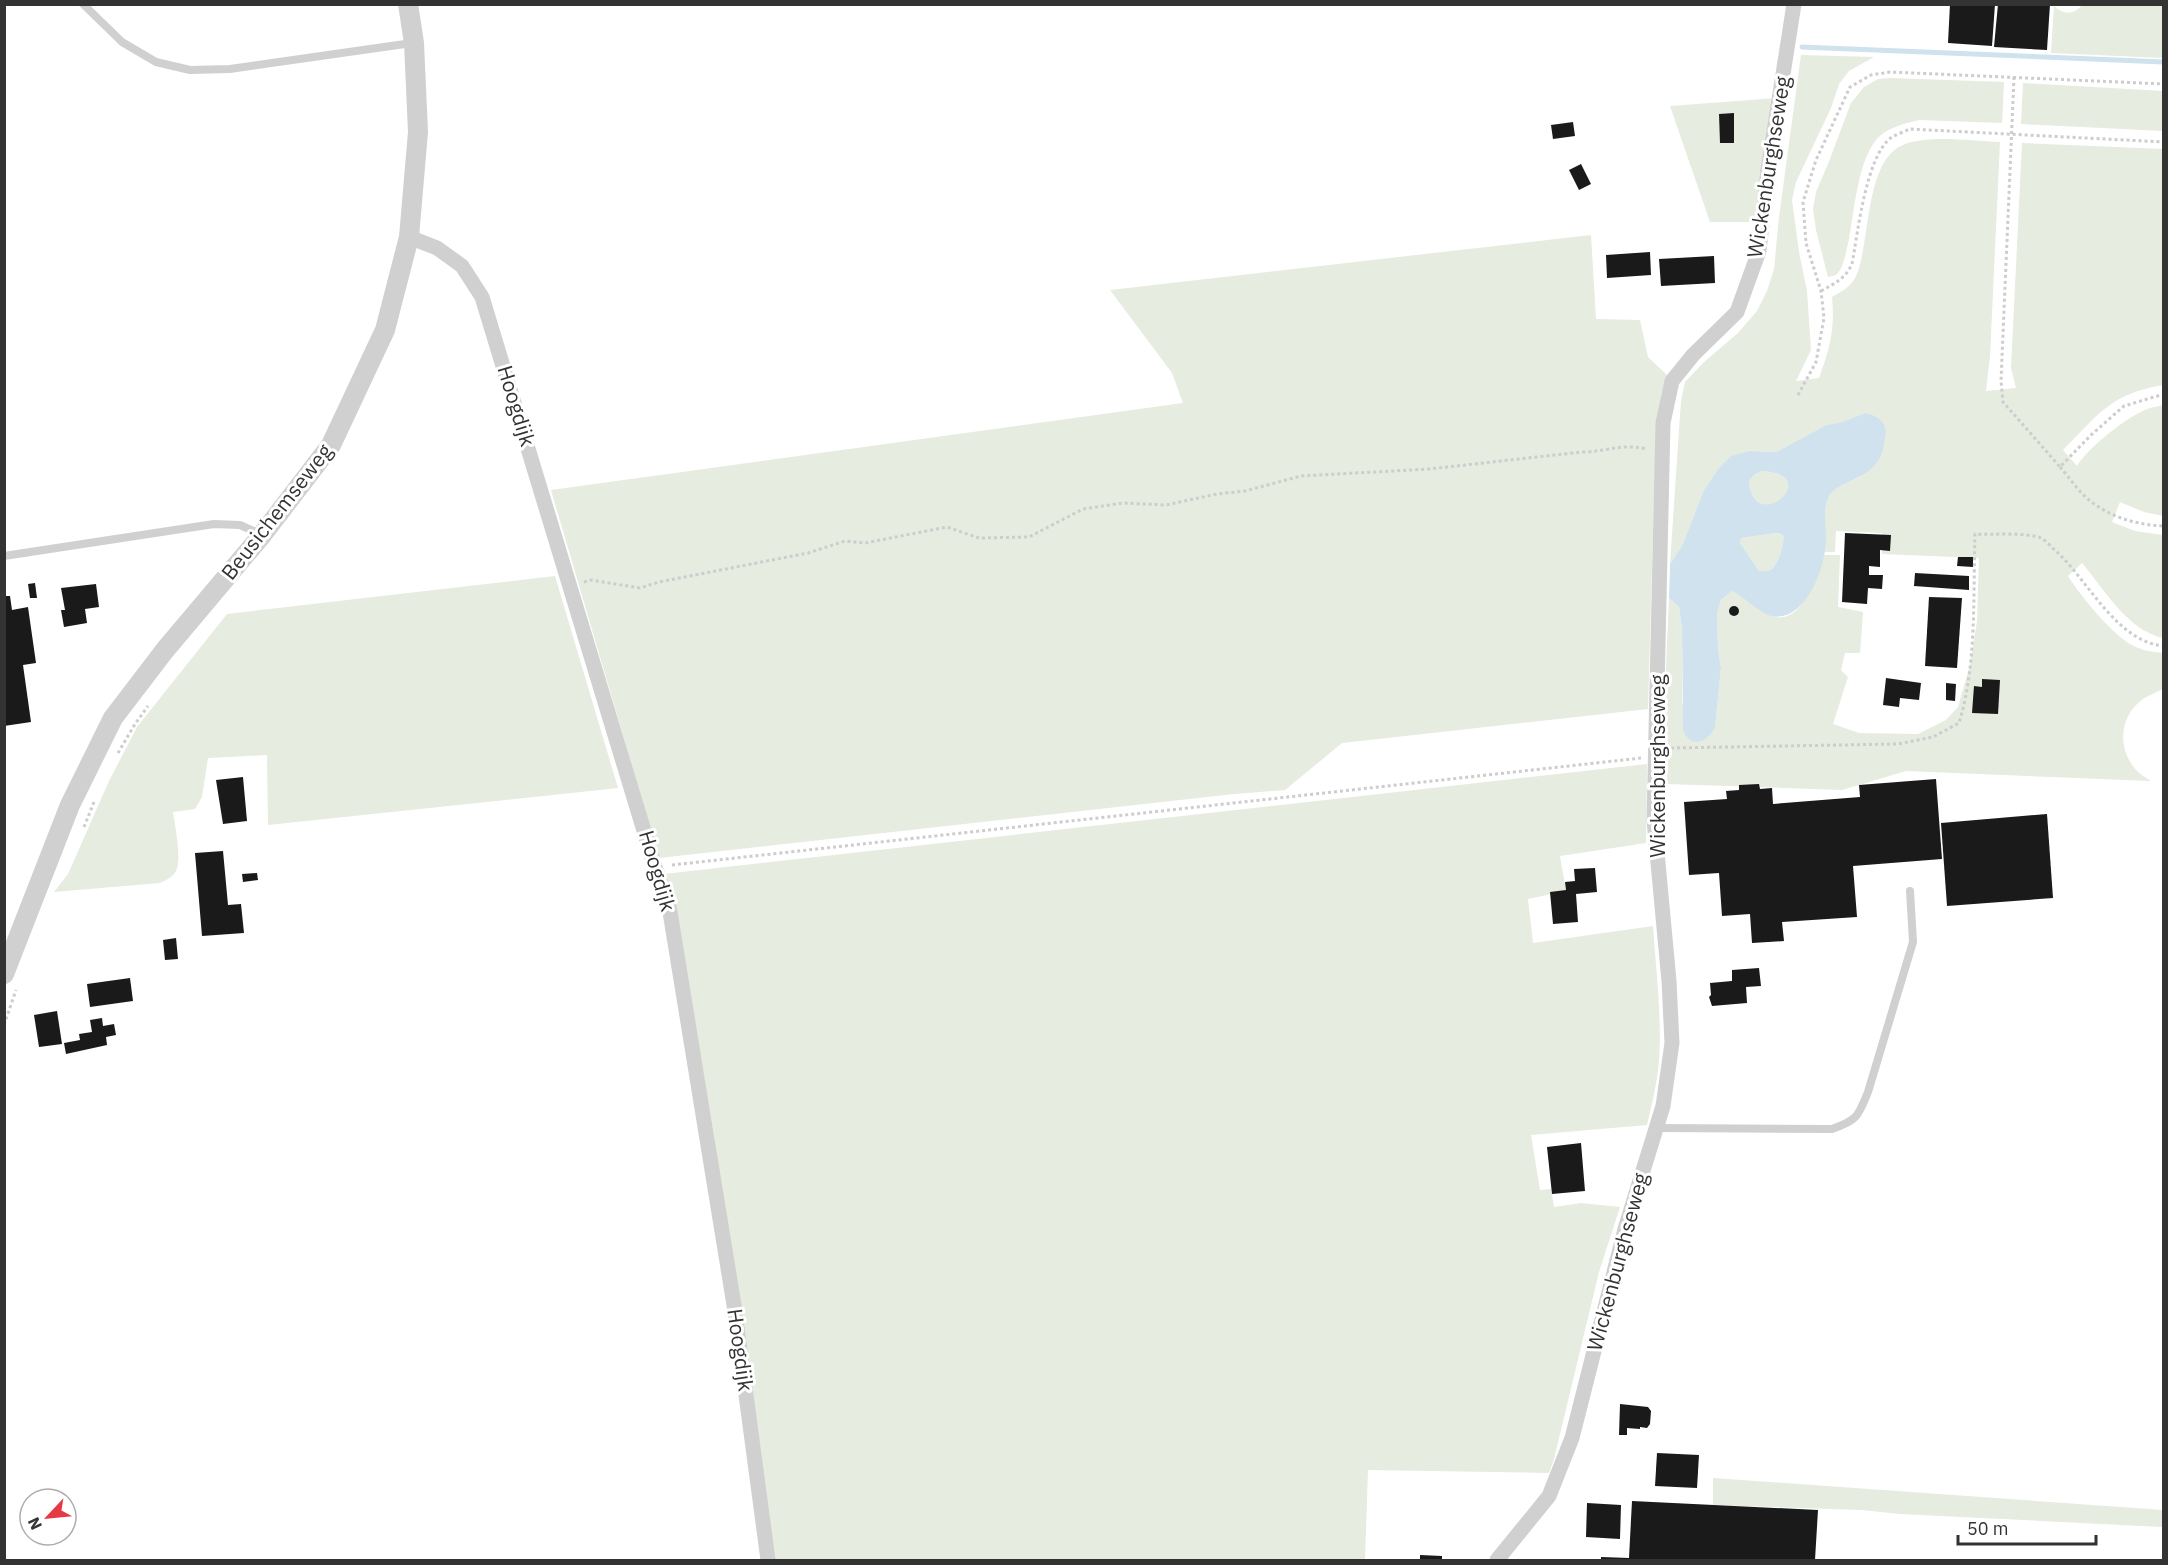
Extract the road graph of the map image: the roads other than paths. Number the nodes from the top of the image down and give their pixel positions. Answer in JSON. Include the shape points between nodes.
{"nodes":[{"id":1,"x":83,"y":4,"type":"edge"},
{"id":2,"x":408,"y":4,"type":"edge"},
{"id":3,"x":1794,"y":4,"type":"edge"},
{"id":4,"x":414,"y":43,"type":"junction"},
{"id":5,"x":409,"y":237,"type":"junction"},
{"id":6,"x":262,"y":535,"type":"junction"},
{"id":7,"x":4,"y":556,"type":"edge"},
{"id":8,"x":1910,"y":891,"type":"dead end"},
{"id":9,"x":4,"y":974,"type":"edge"},
{"id":10,"x":1657,"y":1128,"type":"junction"},
{"id":11,"x":768,"y":1560,"type":"edge"},
{"id":12,"x":1497,"y":1560,"type":"edge"}],
"edges":[{"from":1,"to":4,"type":"lane","via":[[122,42],[156,62],[190,70],[230,69]]},
{"from":2,"to":4,"type":"street","name":"Beusichemseweg"},
{"from":3,"to":10,"type":"street","name":"Wickenburghseweg","via":[[1759,251],[1737,312],[1672,381],[1664,423],[1654,820],[1672,1043]]},
{"from":4,"to":5,"type":"street","name":"Beusichemseweg","via":[[418,132]]},
{"from":5,"to":6,"type":"street","name":"Beusichemseweg","via":[[385,330],[331,445]]},
{"from":5,"to":11,"type":"street","name":"Hoogdijk","via":[[437,248],[462,266],[482,297],[669,906],[734,1305]]},
{"from":6,"to":7,"type":"lane","via":[[240,525],[214,524]]},
{"from":6,"to":9,"type":"street","name":"Beusichemseweg","via":[[113,718],[70,805]]},
{"from":8,"to":10,"type":"lane","via":[[1913,942],[1858,1116],[1832,1129]]},
{"from":10,"to":12,"type":"street","name":"Wickenburghseweg","via":[[1613,1271],[1572,1438],[1549,1496]]}]}
